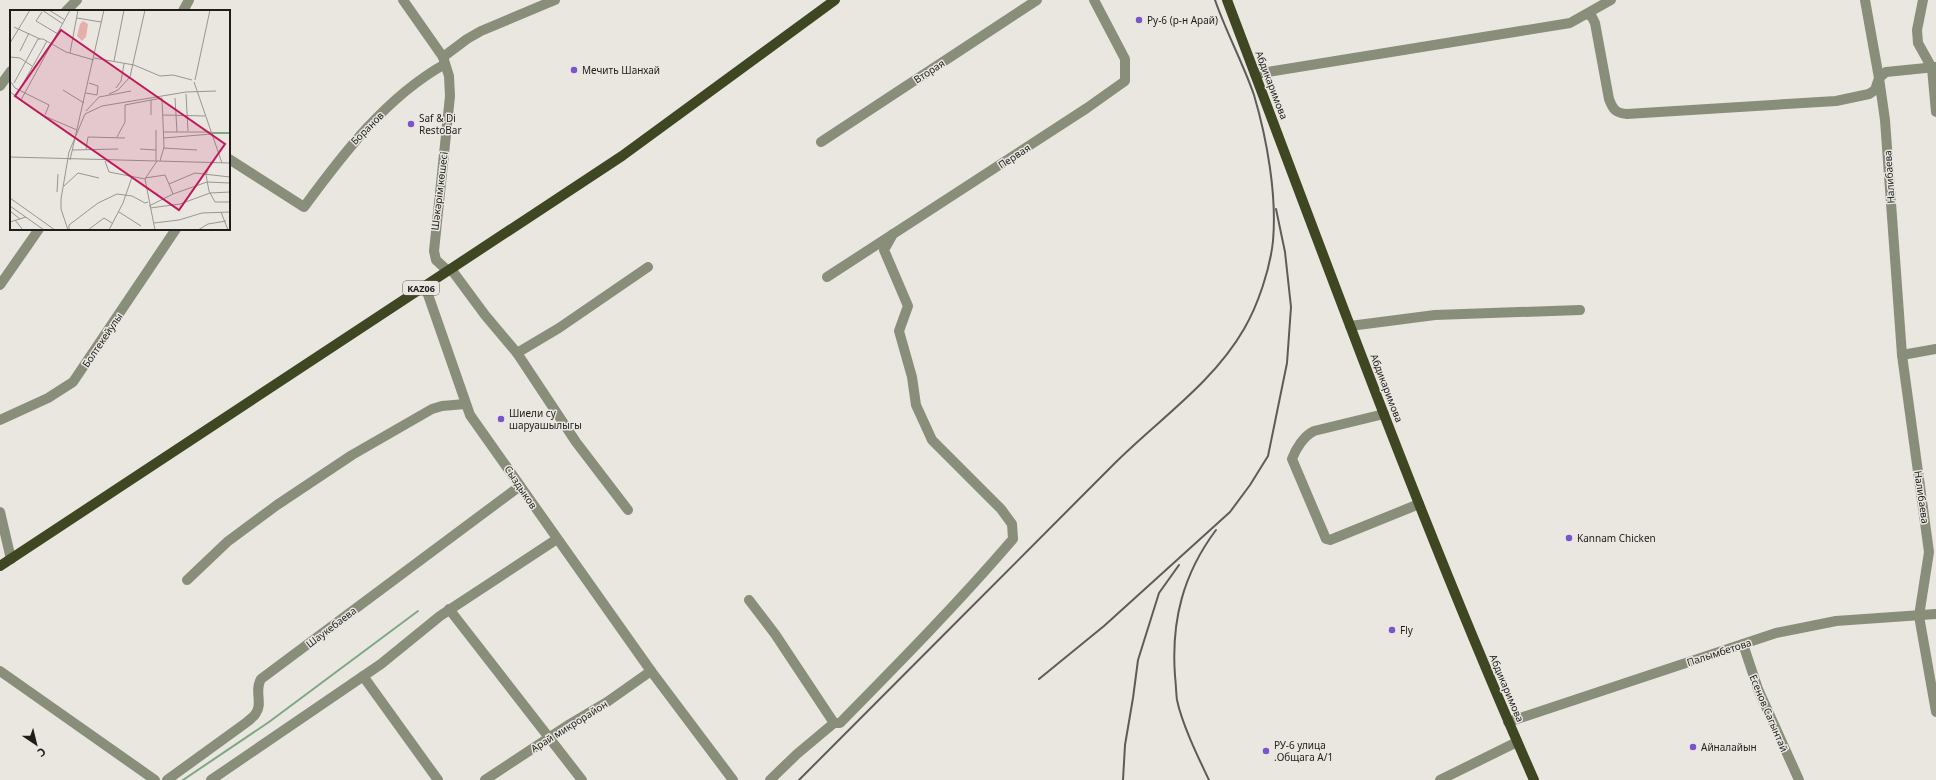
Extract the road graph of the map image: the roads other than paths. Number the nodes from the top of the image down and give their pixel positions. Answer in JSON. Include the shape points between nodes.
{"nodes":[{"id":1,"x":77,"y":0,"type":"edge"},
{"id":2,"x":188,"y":0,"type":"edge"},
{"id":3,"x":403,"y":0,"type":"edge"},
{"id":4,"x":836,"y":0,"type":"edge"},
{"id":5,"x":1037,"y":0,"type":"edge"},
{"id":6,"x":1094,"y":0,"type":"edge"},
{"id":7,"x":1227,"y":0,"type":"edge"},
{"id":8,"x":1611,"y":0,"type":"edge"},
{"id":9,"x":1865,"y":0,"type":"edge"},
{"id":10,"x":1923,"y":0,"type":"edge"},
{"id":11,"x":553,"y":1,"type":"edge"},
{"id":12,"x":67,"y":10,"type":"edge"},
{"id":13,"x":183,"y":10,"type":"edge"},
{"id":14,"x":1587,"y":14,"type":"junction"},
{"id":15,"x":444,"y":60,"type":"junction"},
{"id":16,"x":1934,"y":68,"type":"edge"},
{"id":17,"x":10,"y":72,"type":"edge"},
{"id":18,"x":1255,"y":74,"type":"junction"},
{"id":19,"x":1879,"y":78,"type":"junction"},
{"id":20,"x":0,"y":86,"type":"edge"},
{"id":21,"x":1936,"y":112,"type":"edge"},
{"id":22,"x":821,"y":142,"type":"dead end"},
{"id":23,"x":230,"y":160,"type":"edge"},
{"id":24,"x":38,"y":230,"type":"edge"},
{"id":25,"x":175,"y":230,"type":"edge"},
{"id":26,"x":893,"y":234,"type":"junction"},
{"id":27,"x":648,"y":267,"type":"dead end"},
{"id":28,"x":449,"y":270,"type":"junction"},
{"id":29,"x":827,"y":277,"type":"dead end"},
{"id":30,"x":0,"y":285,"type":"edge"},
{"id":31,"x":425,"y":286,"type":"junction"},
{"id":32,"x":1580,"y":310,"type":"dead end"},
{"id":33,"x":1350,"y":326,"type":"junction"},
{"id":34,"x":1936,"y":349,"type":"edge"},
{"id":35,"x":517,"y":353,"type":"junction"},
{"id":36,"x":1902,"y":355,"type":"junction"},
{"id":37,"x":465,"y":404,"type":"junction"},
{"id":38,"x":1384,"y":414,"type":"junction"},
{"id":39,"x":0,"y":420,"type":"edge"},
{"id":40,"x":520,"y":486,"type":"junction"},
{"id":41,"x":1419,"y":504,"type":"junction"},
{"id":42,"x":628,"y":510,"type":"dead end"},
{"id":43,"x":0,"y":512,"type":"edge"},
{"id":44,"x":557,"y":539,"type":"junction"},
{"id":45,"x":11,"y":559,"type":"junction"},
{"id":46,"x":0,"y":566,"type":"edge"},
{"id":47,"x":188,"y":580,"type":"dead end"},
{"id":48,"x":749,"y":600,"type":"dead end"},
{"id":49,"x":450,"y":609,"type":"junction"},
{"id":50,"x":1936,"y":614,"type":"edge"},
{"id":51,"x":1919,"y":616,"type":"junction"},
{"id":52,"x":1743,"y":644,"type":"junction"},
{"id":53,"x":0,"y":671,"type":"edge"},
{"id":54,"x":652,"y":671,"type":"junction"},
{"id":55,"x":363,"y":676,"type":"junction"},
{"id":56,"x":1936,"y":712,"type":"edge"},
{"id":57,"x":1508,"y":722,"type":"junction"},
{"id":58,"x":834,"y":723,"type":"junction"},
{"id":59,"x":550,"y":737,"type":"junction"},
{"id":60,"x":1517,"y":742,"type":"junction"},
{"id":61,"x":155,"y":780,"type":"edge"},
{"id":62,"x":167,"y":780,"type":"edge"},
{"id":63,"x":211,"y":780,"type":"edge"},
{"id":64,"x":438,"y":780,"type":"edge"},
{"id":65,"x":485,"y":780,"type":"edge"},
{"id":66,"x":582,"y":780,"type":"edge"},
{"id":67,"x":733,"y":780,"type":"edge"},
{"id":68,"x":770,"y":780,"type":"edge"},
{"id":69,"x":1440,"y":780,"type":"edge"},
{"id":70,"x":1534,"y":780,"type":"edge"},
{"id":71,"x":1798,"y":780,"type":"edge"}],
"edges":[{"from":1,"to":12,"type":"street"},
{"from":2,"to":13,"type":"street"},
{"from":3,"to":15,"type":"street","name":"Шәкәрім көшесі"},
{"from":4,"to":28,"type":"main road","number":"KАZ06","via":[[622,156]]},
{"from":5,"to":22,"type":"street","name":"Вторая"},
{"from":6,"to":26,"type":"street","name":"Первая","via":[[1125,59],[1125,81]]},
{"from":7,"to":18,"type":"main road","name":"Абдикаримова"},
{"from":8,"to":14,"type":"street"},
{"from":9,"to":19,"type":"street","name":"Налибаева"},
{"from":10,"to":16,"type":"street","via":[[1917,30],[1918,43]]},
{"from":11,"to":15,"type":"street","name":"Боранов","via":[[481,31],[467,39]]},
{"from":14,"to":18,"type":"street","via":[[1570,23]]},
{"from":14,"to":19,"type":"street","via":[[1595,23],[1609,99],[1612,108],[1618,113],[1836,101],[1869,94],[1875,90]]},
{"from":15,"to":23,"type":"street","name":"Боранов","via":[[390,106],[346,150],[304,207]]},
{"from":15,"to":28,"type":"street","name":"Шәкәрім көшесі","via":[[449,76],[450,96],[434,251],[436,260]]},
{"from":16,"to":19,"type":"street","via":[[1886,72]]},
{"from":16,"to":21,"type":"street"},
{"from":17,"to":20,"type":"street"},
{"from":18,"to":33,"type":"main road","name":"Абдикаримова"},
{"from":19,"to":36,"type":"street","name":"Налибаева","via":[[1885,120]]},
{"from":24,"to":30,"type":"street"},
{"from":25,"to":39,"type":"street","name":"Болтекейулы","via":[[73,382],[48,398]]},
{"from":26,"to":29,"type":"street","name":"Первая"},
{"from":26,"to":58,"type":"street","via":[[884,250],[908,306],[899,331],[912,377],[916,405],[932,440],[1001,509],[1012,524],[1013,539],[968,592],[840,723]]},
{"from":27,"to":35,"type":"street","via":[[559,328]]},
{"from":28,"to":31,"type":"main road","number":"KАZ06"},
{"from":28,"to":35,"type":"street","name":"Шәкәрім көшесі"},
{"from":31,"to":37,"type":"street","name":"Сыздыков"},
{"from":31,"to":45,"type":"main road","number":"KАZ06"},
{"from":32,"to":33,"type":"street","via":[[1435,315]]},
{"from":33,"to":38,"type":"main road","name":"Абдикаримова"},
{"from":34,"to":36,"type":"street"},
{"from":35,"to":42,"type":"street","name":"Шәкәрім көшесі","via":[[576,442]]},
{"from":36,"to":51,"type":"street","name":"Налибаева","via":[[1929,552]]},
{"from":37,"to":40,"type":"street","name":"Сыздыков"},
{"from":37,"to":47,"type":"street","via":[[432,409],[321,474],[227,542]]},
{"from":38,"to":41,"type":"main road","name":"Абдикаримова"},
{"from":38,"to":41,"type":"street","via":[[1314,431],[1308,435],[1292,459],[1326,539],[1330,540]]},
{"from":40,"to":44,"type":"street","name":"Сыздыков"},
{"from":40,"to":62,"type":"street","name":"Шаукебаева","via":[[261,679],[257,686],[257,712]]},
{"from":41,"to":57,"type":"main road","name":"Абдикаримова"},
{"from":43,"to":45,"type":"street"},
{"from":44,"to":49,"type":"street"},
{"from":44,"to":54,"type":"street","name":"Сыздыков"},
{"from":45,"to":46,"type":"main road","number":"KАZ06"},
{"from":48,"to":58,"type":"street","via":[[775,634]]},
{"from":49,"to":55,"type":"street"},
{"from":49,"to":59,"type":"street"},
{"from":50,"to":51,"type":"street","name":"Палымбетова"},
{"from":51,"to":52,"type":"street","name":"Палымбетова","via":[[1836,621],[1776,633]]},
{"from":51,"to":56,"type":"street","name":"Налибаева"},
{"from":52,"to":57,"type":"street","name":"Палымбетова"},
{"from":52,"to":71,"type":"street","name":"Есенов Сагынтай","via":[[1758,689]]},
{"from":53,"to":61,"type":"street"},
{"from":54,"to":59,"type":"street","name":"Арай микрорайон"},
{"from":54,"to":67,"type":"street","name":"Сыздыков"},
{"from":55,"to":63,"type":"street"},
{"from":55,"to":64,"type":"street"},
{"from":57,"to":60,"type":"main road","name":"Абдикаримова"},
{"from":58,"to":68,"type":"street"},
{"from":59,"to":65,"type":"street","name":"Арай микрорайон"},
{"from":59,"to":66,"type":"street"},
{"from":60,"to":69,"type":"street"},
{"from":60,"to":70,"type":"main road","name":"Абдикаримова"}]}
